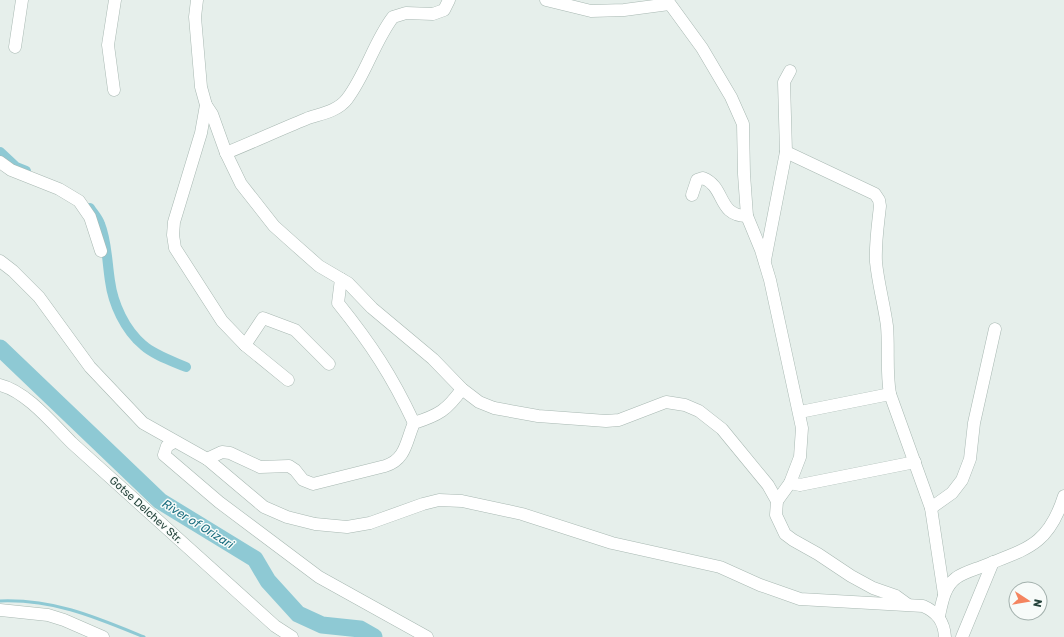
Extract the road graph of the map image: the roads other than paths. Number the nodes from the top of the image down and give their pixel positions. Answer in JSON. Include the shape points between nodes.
{"nodes":[{"id":1,"x":22,"y":0,"type":"edge"},
{"id":2,"x":115,"y":0,"type":"edge"},
{"id":3,"x":197,"y":0,"type":"edge"},
{"id":4,"x":449,"y":0,"type":"edge"},
{"id":5,"x":546,"y":0,"type":"edge"},
{"id":6,"x":668,"y":2,"type":"edge"},
{"id":7,"x":16,"y":46,"type":"dead end"},
{"id":8,"x":790,"y":71,"type":"dead end"},
{"id":9,"x":114,"y":90,"type":"dead end"},
{"id":10,"x":206,"y":105,"type":"junction"},
{"id":11,"x":786,"y":152,"type":"junction"},
{"id":12,"x":226,"y":153,"type":"junction"},
{"id":13,"x":0,"y":162,"type":"edge"},
{"id":14,"x":692,"y":195,"type":"dead end"},
{"id":15,"x":747,"y":216,"type":"junction"},
{"id":16,"x":101,"y":250,"type":"dead end"},
{"id":17,"x":0,"y":261,"type":"edge"},
{"id":18,"x":765,"y":261,"type":"junction"},
{"id":19,"x":341,"y":279,"type":"junction"},
{"id":20,"x":995,"y":329,"type":"dead end"},
{"id":21,"x":245,"y":345,"type":"junction"},
{"id":22,"x":329,"y":364,"type":"dead end"},
{"id":23,"x":288,"y":380,"type":"dead end"},
{"id":24,"x":0,"y":385,"type":"edge"},
{"id":25,"x":462,"y":389,"type":"junction"},
{"id":26,"x":890,"y":394,"type":"junction"},
{"id":27,"x":800,"y":412,"type":"junction"},
{"id":28,"x":414,"y":423,"type":"junction"},
{"id":29,"x":174,"y":442,"type":"junction"},
{"id":30,"x":208,"y":459,"type":"junction"},
{"id":31,"x":915,"y":462,"type":"junction"},
{"id":32,"x":790,"y":483,"type":"junction"},
{"id":33,"x":1064,"y":496,"type":"edge"},
{"id":34,"x":777,"y":501,"type":"junction"},
{"id":35,"x":931,"y":508,"type":"junction"},
{"id":36,"x":993,"y":562,"type":"junction"},
{"id":37,"x":944,"y":594,"type":"junction"},
{"id":38,"x":908,"y":604,"type":"junction"},
{"id":39,"x":0,"y":610,"type":"edge"},
{"id":40,"x":939,"y":616,"type":"junction"},
{"id":41,"x":103,"y":637,"type":"edge"},
{"id":42,"x":292,"y":637,"type":"edge"},
{"id":43,"x":427,"y":637,"type":"edge"},
{"id":44,"x":945,"y":637,"type":"edge"},
{"id":45,"x":962,"y":637,"type":"edge"}],
"edges":[{"from":1,"to":7,"type":"street"},
{"from":2,"to":9,"type":"street","via":[[108,46]]},
{"from":3,"to":10,"type":"street","via":[[196,38],[201,87]]},
{"from":4,"to":12,"type":"street","via":[[444,10],[433,14],[406,14],[393,17],[382,31],[359,82],[338,106]]},
{"from":5,"to":6,"type":"street","via":[[591,11],[624,10]]},
{"from":6,"to":15,"type":"street","via":[[702,48],[731,97],[743,124]]},
{"from":8,"to":11,"type":"street","via":[[784,82]]},
{"from":10,"to":12,"type":"street","via":[[212,114]]},
{"from":10,"to":21,"type":"street","via":[[201,133],[174,222],[175,248],[222,321]]},
{"from":11,"to":18,"type":"street"},
{"from":11,"to":26,"type":"street","via":[[875,194],[879,200],[876,263],[886,326],[889,356],[887,379]]},
{"from":12,"to":19,"type":"street","via":[[241,184],[274,226],[319,266]]},
{"from":13,"to":16,"type":"street","via":[[11,170],[59,189],[80,201],[90,217]]},
{"from":14,"to":15,"type":"street","via":[[696,180],[704,178],[713,183],[732,214]]},
{"from":15,"to":18,"type":"street"},
{"from":17,"to":29,"type":"street","via":[[39,297],[90,367],[143,423]]},
{"from":18,"to":27,"type":"street"},
{"from":19,"to":25,"type":"street","via":[[348,282],[372,308],[433,359]]},
{"from":19,"to":28,"type":"street","via":[[338,303],[392,377]]},
{"from":20,"to":35,"type":"street","via":[[974,423],[970,459],[962,480],[952,493]]},
{"from":21,"to":22,"type":"street","via":[[263,318],[295,330]]},
{"from":21,"to":23,"type":"street"},
{"from":24,"to":42,"type":"street","name":"Gotse Delchev Str.","via":[[13,389],[41,412],[269,621]]},
{"from":25,"to":28,"type":"street","via":[[447,408]]},
{"from":25,"to":34,"type":"street","via":[[479,402],[494,408],[538,416],[606,421],[619,420],[666,402],[685,405],[722,429],[768,485]]},
{"from":26,"to":27,"type":"street"},
{"from":26,"to":31,"type":"street"},
{"from":27,"to":32,"type":"street","via":[[802,443],[800,457]]},
{"from":28,"to":30,"type":"street","via":[[403,454],[393,464],[313,484],[303,480],[289,466],[260,467],[230,453],[222,452]]},
{"from":29,"to":30,"type":"street"},
{"from":29,"to":43,"type":"street","via":[[167,446],[164,455],[219,502],[319,577]]},
{"from":30,"to":38,"type":"street","via":[[264,507],[287,517],[315,524],[347,527],[370,523],[439,500],[462,501],[522,514],[612,543],[720,567],[800,599]]},
{"from":31,"to":32,"type":"street","via":[[800,485]]},
{"from":31,"to":35,"type":"street"},
{"from":32,"to":34,"type":"street"},
{"from":33,"to":36,"type":"street","via":[[1050,529],[1034,545]]},
{"from":34,"to":38,"type":"street","via":[[776,515],[780,527],[793,540],[850,576]]},
{"from":35,"to":37,"type":"street"},
{"from":36,"to":37,"type":"street","via":[[955,579]]},
{"from":36,"to":45,"type":"street"},
{"from":37,"to":40,"type":"street"},
{"from":38,"to":40,"type":"street","via":[[923,606]]},
{"from":39,"to":41,"type":"street","via":[[48,615]]},
{"from":40,"to":44,"type":"street"}]}
